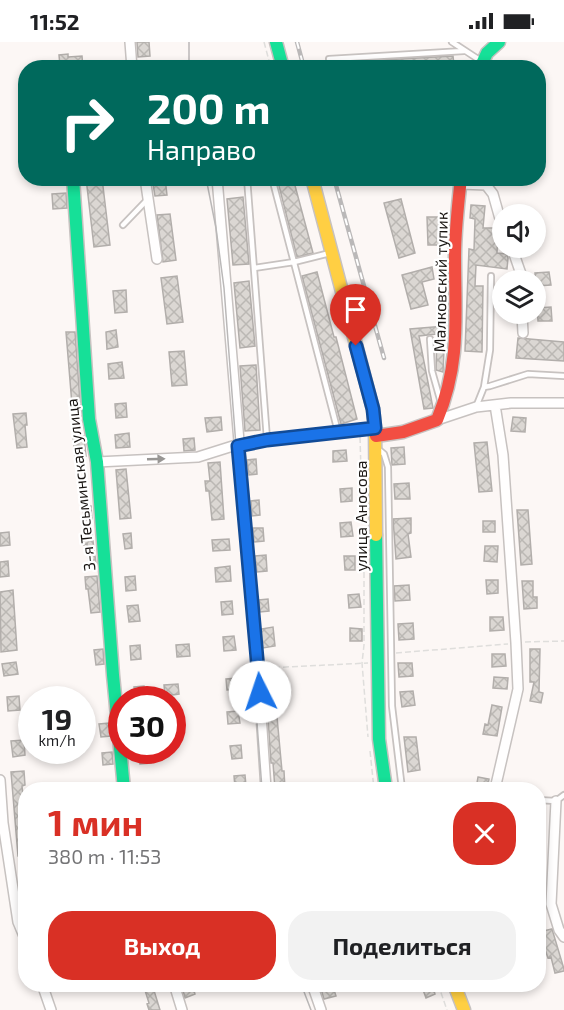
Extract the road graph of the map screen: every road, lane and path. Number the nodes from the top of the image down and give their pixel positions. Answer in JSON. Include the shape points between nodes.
{"nodes":[{"id":1,"x":130,"y":42,"type":"edge"},
{"id":2,"x":264,"y":42,"type":"edge"},
{"id":3,"x":276,"y":42,"type":"edge"},
{"id":4,"x":452,"y":42,"type":"edge"},
{"id":5,"x":499,"y":42,"type":"edge"},
{"id":6,"x":464,"y":51,"type":"junction"},
{"id":7,"x":329,"y":58,"type":"dead end"},
{"id":8,"x":131,"y":60,"type":"edge"},
{"id":9,"x":269,"y":60,"type":"edge"},
{"id":10,"x":281,"y":60,"type":"edge"},
{"id":11,"x":475,"y":60,"type":"edge"},
{"id":12,"x":483,"y":60,"type":"edge"},
{"id":13,"x":74,"y":186,"type":"edge"},
{"id":14,"x":146,"y":186,"type":"edge"},
{"id":15,"x":218,"y":186,"type":"edge"},
{"id":16,"x":248,"y":186,"type":"edge"},
{"id":17,"x":274,"y":186,"type":"edge"},
{"id":18,"x":314,"y":186,"type":"edge"},
{"id":19,"x":461,"y":186,"type":"edge"},
{"id":20,"x":487,"y":186,"type":"edge"},
{"id":21,"x":148,"y":199,"type":"junction"},
{"id":22,"x":496,"y":204,"type":"edge"},
{"id":23,"x":123,"y":225,"type":"dead end"},
{"id":24,"x":331,"y":253,"type":"junction"},
{"id":25,"x":158,"y":259,"type":"dead end"},
{"id":26,"x":294,"y":262,"type":"junction"},
{"id":27,"x":254,"y":268,"type":"junction"},
{"id":28,"x":490,"y":276,"type":"dead end"},
{"id":29,"x":523,"y":324,"type":"edge"},
{"id":30,"x":523,"y":333,"type":"dead end"},
{"id":31,"x":430,"y":339,"type":"dead end"},
{"id":32,"x":564,"y":376,"type":"edge"},
{"id":33,"x":483,"y":387,"type":"junction"},
{"id":34,"x":564,"y":403,"type":"edge"},
{"id":35,"x":495,"y":405,"type":"junction"},
{"id":36,"x":476,"y":407,"type":"junction"},
{"id":37,"x":443,"y":408,"type":"junction"},
{"id":38,"x":437,"y":420,"type":"junction"},
{"id":39,"x":360,"y":429,"type":"junction"},
{"id":40,"x":338,"y":432,"type":"junction"},
{"id":41,"x":376,"y":437,"type":"junction"},
{"id":42,"x":267,"y":440,"type":"junction"},
{"id":43,"x":235,"y":446,"type":"junction"},
{"id":44,"x":98,"y":462,"type":"junction"},
{"id":45,"x":564,"y":641,"type":"edge"},
{"id":46,"x":516,"y":643,"type":"junction"},
{"id":47,"x":392,"y":653,"type":"junction"},
{"id":48,"x":378,"y":662,"type":"junction"},
{"id":49,"x":362,"y":663,"type":"junction"},
{"id":50,"x":258,"y":669,"type":"junction"},
{"id":51,"x":0,"y":780,"type":"edge"},
{"id":52,"x":123,"y":782,"type":"edge"},
{"id":53,"x":266,"y":782,"type":"edge"},
{"id":54,"x":373,"y":782,"type":"edge"},
{"id":55,"x":385,"y":782,"type":"edge"},
{"id":56,"x":401,"y":782,"type":"edge"},
{"id":57,"x":497,"y":782,"type":"edge"},
{"id":58,"x":560,"y":798,"type":"edge"},
{"id":59,"x":18,"y":922,"type":"edge"},
{"id":60,"x":564,"y":937,"type":"edge"},
{"id":61,"x":45,"y":992,"type":"edge"},
{"id":62,"x":176,"y":992,"type":"edge"},
{"id":63,"x":315,"y":992,"type":"edge"},
{"id":64,"x":441,"y":992,"type":"edge"},
{"id":65,"x":457,"y":992,"type":"edge"},
{"id":66,"x":51,"y":1010,"type":"edge"},
{"id":67,"x":182,"y":1010,"type":"edge"},
{"id":68,"x":321,"y":1010,"type":"edge"},
{"id":69,"x":447,"y":1010,"type":"edge"},
{"id":70,"x":464,"y":1010,"type":"edge"}],
"edges":[{"from":1,"to":8,"type":"street"},
{"from":2,"to":9,"type":"path"},
{"from":3,"to":10,"type":"street"},
{"from":4,"to":6,"type":"lane"},
{"from":5,"to":12,"type":"street"},
{"from":6,"to":7,"type":"lane"},
{"from":6,"to":11,"type":"lane"},
{"from":13,"to":44,"type":"street","name":"3-я Тесьминская улица","via":[[89,419]]},
{"from":14,"to":21,"type":"street"},
{"from":15,"to":43,"type":"street"},
{"from":16,"to":27,"type":"lane"},
{"from":17,"to":26,"type":"lane"},
{"from":18,"to":24,"type":"street","name":"улица Аносова"},
{"from":19,"to":37,"type":"street","name":"Малковский тупик","via":[[454,255],[456,350]]},
{"from":20,"to":22,"type":"street"},
{"from":21,"to":23,"type":"lane"},
{"from":21,"to":25,"type":"street"},
{"from":24,"to":26,"type":"lane"},
{"from":24,"to":41,"type":"street","name":"улица Аносова","via":[[373,409]]},
{"from":26,"to":27,"type":"lane"},
{"from":26,"to":40,"type":"lane"},
{"from":27,"to":42,"type":"lane"},
{"from":28,"to":33,"type":"lane","via":[[490,350]]},
{"from":29,"to":30,"type":"street"},
{"from":31,"to":37,"type":"lane","via":[[432,372]]},
{"from":32,"to":33,"type":"lane","via":[[528,374]]},
{"from":33,"to":36,"type":"lane"},
{"from":34,"to":35,"type":"street"},
{"from":35,"to":36,"type":"street"},
{"from":35,"to":46,"type":"street","via":[[503,455]]},
{"from":36,"to":38,"type":"street"},
{"from":37,"to":38,"type":"street","name":"Малковский тупик"},
{"from":38,"to":41,"type":"street"},
{"from":39,"to":40,"type":"street"},
{"from":39,"to":41,"type":"street"},
{"from":39,"to":49,"type":"path"},
{"from":40,"to":42,"type":"street"},
{"from":41,"to":47,"type":"lane","via":[[388,467]]},
{"from":41,"to":48,"type":"street","name":"улица Аносова"},
{"from":42,"to":43,"type":"street"},
{"from":44,"to":43,"type":"street","one_way":true,"via":[[198,458]]},
{"from":43,"to":50,"type":"street"},
{"from":44,"to":52,"type":"street","name":"3-я Тесьминская улица"},
{"from":45,"to":46,"type":"path"},
{"from":46,"to":47,"type":"path"},
{"from":46,"to":57,"type":"street","via":[[518,689]]},
{"from":47,"to":56,"type":"lane","via":[[392,706]]},
{"from":48,"to":49,"type":"path"},
{"from":48,"to":55,"type":"street","name":"улица Аносова","via":[[379,739]]},
{"from":49,"to":50,"type":"path"},
{"from":49,"to":54,"type":"path"},
{"from":50,"to":53,"type":"street"},
{"from":51,"to":59,"type":"street"},
{"from":58,"to":60,"type":"street","via":[[551,904]]},
{"from":61,"to":66,"type":"street"},
{"from":62,"to":67,"type":"street"},
{"from":63,"to":68,"type":"street"},
{"from":64,"to":69,"type":"path"},
{"from":65,"to":70,"type":"street"}]}
